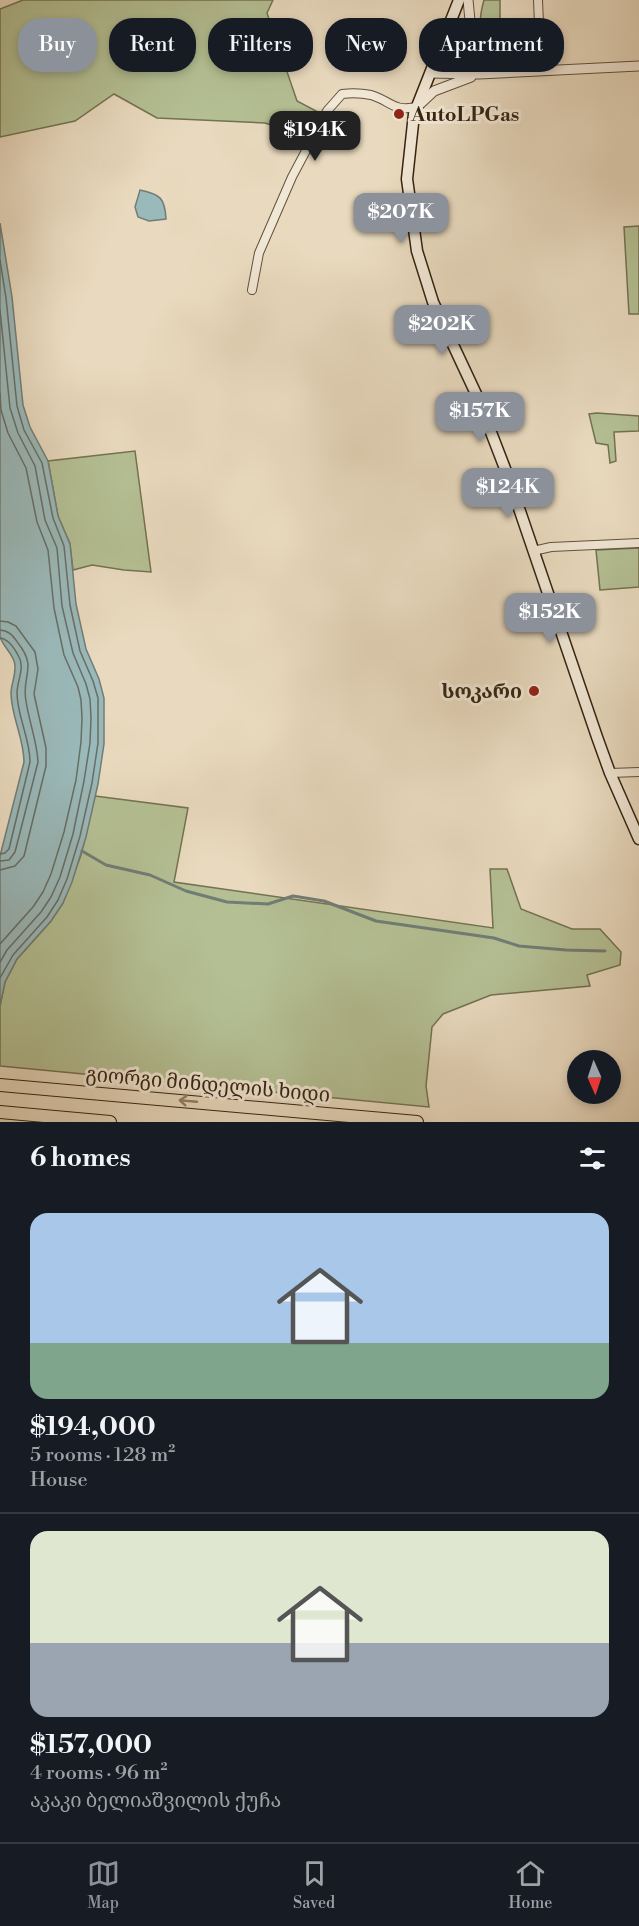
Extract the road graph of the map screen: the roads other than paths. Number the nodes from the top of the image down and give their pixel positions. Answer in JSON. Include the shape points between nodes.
{"nodes":[{"id":1,"x":459,"y":0,"type":"edge"},
{"id":2,"x":468,"y":0,"type":"edge"},
{"id":3,"x":538,"y":0,"type":"edge"},
{"id":4,"x":470,"y":18,"type":"edge"},
{"id":5,"x":539,"y":18,"type":"edge"},
{"id":6,"x":639,"y":66,"type":"edge"},
{"id":7,"x":564,"y":69,"type":"edge"},
{"id":8,"x":501,"y":72,"type":"edge"},
{"id":9,"x":430,"y":73,"type":"junction"},
{"id":10,"x":479,"y":74,"type":"junction"},
{"id":11,"x":417,"y":107,"type":"junction"},
{"id":12,"x":252,"y":290,"type":"dead end"},
{"id":13,"x":639,"y":543,"type":"edge"},
{"id":14,"x":533,"y":551,"type":"junction"},
{"id":15,"x":639,"y":772,"type":"edge"},
{"id":16,"x":610,"y":773,"type":"junction"},
{"id":17,"x":639,"y":839,"type":"edge"},
{"id":18,"x":0,"y":1084,"type":"edge"},
{"id":19,"x":0,"y":1112,"type":"edge"},
{"id":20,"x":110,"y":1122,"type":"edge"},
{"id":21,"x":415,"y":1122,"type":"edge"}],
"edges":[{"from":1,"to":9,"type":"main road"},
{"from":2,"to":4,"type":"street"},
{"from":3,"to":5,"type":"street"},
{"from":6,"to":7,"type":"street"},
{"from":8,"to":10,"type":"street"},
{"from":9,"to":10,"type":"street"},
{"from":9,"to":11,"type":"main road"},
{"from":10,"to":11,"type":"street","via":[[434,91]]},
{"from":11,"to":12,"type":"street","via":[[403,110],[370,95],[342,94],[327,111],[292,177],[259,253]]},
{"from":11,"to":14,"type":"main road","via":[[407,179],[417,251],[433,302],[477,396]]},
{"from":13,"to":14,"type":"street"},
{"from":14,"to":16,"type":"main road"},
{"from":15,"to":16,"type":"street"},
{"from":16,"to":17,"type":"main road"},
{"from":21,"to":18,"type":"main road","name":"გიორგი მინდელის ხიდი","one_way":true},
{"from":19,"to":20,"type":"main road"}]}
